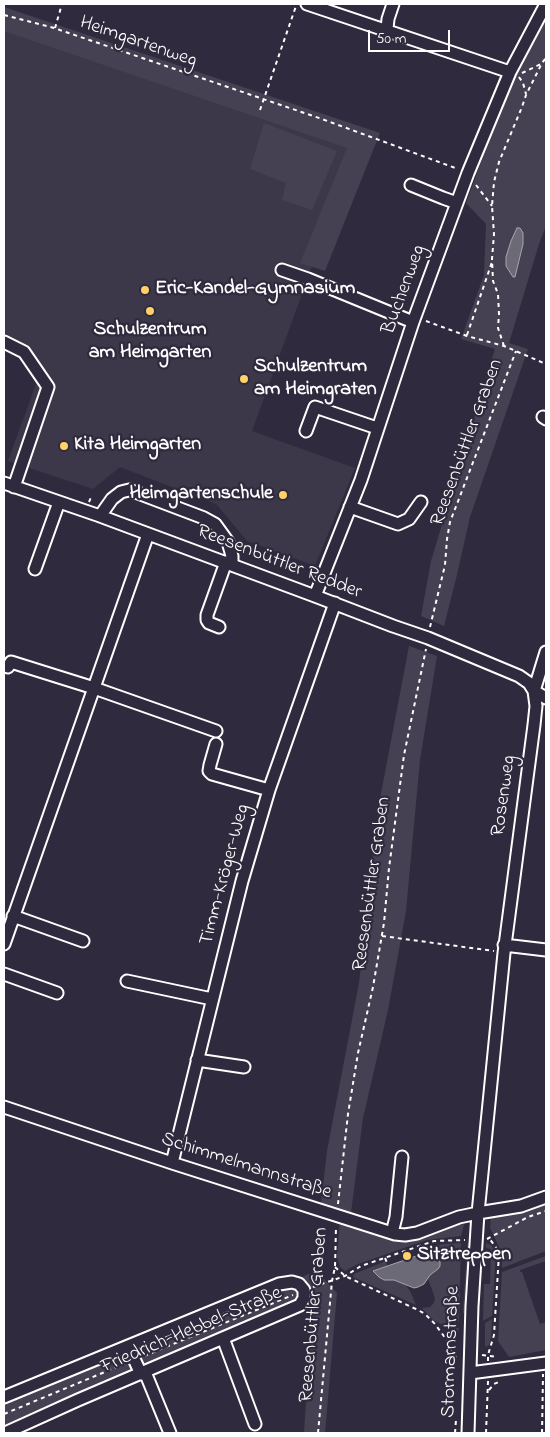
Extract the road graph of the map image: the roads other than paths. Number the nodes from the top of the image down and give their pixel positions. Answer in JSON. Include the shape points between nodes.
{"nodes":[{"id":1,"x":307,"y":4,"type":"edge"},
{"id":2,"x":393,"y":4,"type":"edge"},
{"id":3,"x":546,"y":4,"type":"edge"},
{"id":4,"x":336,"y":8,"type":"edge"},
{"id":5,"x":387,"y":30,"type":"junction"},
{"id":6,"x":510,"y":72,"type":"junction"},
{"id":7,"x":411,"y":185,"type":"dead end"},
{"id":8,"x":457,"y":202,"type":"junction"},
{"id":9,"x":282,"y":270,"type":"dead end"},
{"id":10,"x":413,"y":322,"type":"junction"},
{"id":11,"x":4,"y":342,"type":"edge"},
{"id":12,"x":377,"y":428,"type":"junction"},
{"id":13,"x":306,"y":431,"type":"dead end"},
{"id":14,"x":9,"y":485,"type":"edge"},
{"id":15,"x":420,"y":502,"type":"dead end"},
{"id":16,"x":63,"y":503,"type":"junction"},
{"id":17,"x":350,"y":507,"type":"junction"},
{"id":18,"x":100,"y":516,"type":"junction"},
{"id":19,"x":148,"y":534,"type":"junction"},
{"id":20,"x":229,"y":563,"type":"junction"},
{"id":21,"x":38,"y":570,"type":"dead end"},
{"id":22,"x":315,"y":596,"type":"junction"},
{"id":23,"x":335,"y":603,"type":"junction"},
{"id":24,"x":220,"y":627,"type":"dead end"},
{"id":25,"x":546,"y":652,"type":"edge"},
{"id":26,"x":8,"y":666,"type":"dead end"},
{"id":27,"x":94,"y":688,"type":"junction"},
{"id":28,"x":534,"y":691,"type":"junction"},
{"id":29,"x":546,"y":698,"type":"edge"},
{"id":30,"x":216,"y":731,"type":"dead end"},
{"id":31,"x":216,"y":744,"type":"dead end"},
{"id":32,"x":269,"y":790,"type":"junction"},
{"id":33,"x":13,"y":916,"type":"junction"},
{"id":34,"x":83,"y":941,"type":"dead end"},
{"id":35,"x":4,"y":944,"type":"edge"},
{"id":36,"x":504,"y":949,"type":"junction"},
{"id":37,"x":546,"y":950,"type":"edge"},
{"id":38,"x":4,"y":974,"type":"edge"},
{"id":39,"x":127,"y":981,"type":"dead end"},
{"id":40,"x":57,"y":993,"type":"dead end"},
{"id":41,"x":212,"y":1000,"type":"junction"},
{"id":42,"x":197,"y":1060,"type":"junction"},
{"id":43,"x":244,"y":1067,"type":"dead end"},
{"id":44,"x":4,"y":1107,"type":"edge"},
{"id":45,"x":402,"y":1158,"type":"dead end"},
{"id":46,"x":172,"y":1163,"type":"junction"},
{"id":47,"x":546,"y":1197,"type":"edge"},
{"id":48,"x":478,"y":1213,"type":"junction"},
{"id":49,"x":392,"y":1233,"type":"junction"},
{"id":50,"x":223,"y":1338,"type":"junction"},
{"id":51,"x":128,"y":1346,"type":"junction"},
{"id":52,"x":544,"y":1369,"type":"edge"},
{"id":53,"x":143,"y":1373,"type":"junction"},
{"id":54,"x":470,"y":1373,"type":"junction"},
{"id":55,"x":4,"y":1397,"type":"edge"},
{"id":56,"x":255,"y":1424,"type":"dead end"},
{"id":57,"x":5,"y":1433,"type":"edge"},
{"id":58,"x":170,"y":1433,"type":"edge"},
{"id":59,"x":468,"y":1433,"type":"edge"}],
"edges":[{"from":1,"to":4,"type":"street"},
{"from":2,"to":5,"type":"street"},
{"from":3,"to":6,"type":"street","name":"Buchenweg"},
{"from":4,"to":5,"type":"street"},
{"from":5,"to":6,"type":"street"},
{"from":6,"to":8,"type":"street","name":"Buchenweg"},
{"from":7,"to":8,"type":"street"},
{"from":8,"to":10,"type":"street","name":"Buchenweg"},
{"from":9,"to":10,"type":"street"},
{"from":10,"to":12,"type":"street","name":"Buchenweg"},
{"from":11,"to":14,"type":"street","via":[[24,352],[48,386]]},
{"from":12,"to":13,"type":"street","via":[[315,406]]},
{"from":12,"to":17,"type":"street","name":"Buchenweg"},
{"from":14,"to":16,"type":"street","name":"Reesenbüttler Redder"},
{"from":15,"to":17,"type":"street","via":[[409,519],[398,524]]},
{"from":16,"to":18,"type":"street","name":"Reesenbüttler Redder"},
{"from":16,"to":21,"type":"street"},
{"from":17,"to":22,"type":"street","name":"Buchenweg"},
{"from":18,"to":19,"type":"street","name":"Reesenbüttler Redder"},
{"from":18,"to":20,"type":"street","via":[[121,492],[138,493],[215,524],[228,542],[232,556]]},
{"from":19,"to":20,"type":"street","name":"Reesenbüttler Redder"},
{"from":19,"to":27,"type":"street"},
{"from":20,"to":22,"type":"street","name":"Reesenbüttler Redder"},
{"from":20,"to":24,"type":"street","via":[[207,615],[209,623]]},
{"from":22,"to":23,"type":"street","name":"Reesenbüttler Redder"},
{"from":23,"to":28,"type":"street","name":"Reesenbüttler Redder","via":[[520,676]]},
{"from":23,"to":32,"type":"street","name":"Timm-Kröger-Weg"},
{"from":25,"to":28,"type":"street","name":"Rosenweg"},
{"from":26,"to":27,"type":"street","via":[[11,662]]},
{"from":27,"to":30,"type":"street"},
{"from":27,"to":33,"type":"street"},
{"from":28,"to":29,"type":"street","name":"Reesenbüttler Redder"},
{"from":28,"to":36,"type":"street","name":"Rosenweg","via":[[534,725]]},
{"from":31,"to":32,"type":"street","via":[[210,765],[212,774]]},
{"from":32,"to":41,"type":"street","name":"Timm-Kröger-Weg"},
{"from":33,"to":34,"type":"street"},
{"from":33,"to":35,"type":"street"},
{"from":36,"to":37,"type":"street"},
{"from":36,"to":48,"type":"street","name":"Rosenweg"},
{"from":38,"to":40,"type":"street"},
{"from":39,"to":41,"type":"street"},
{"from":41,"to":42,"type":"street","name":"Timm-Kröger-Weg"},
{"from":42,"to":43,"type":"street"},
{"from":42,"to":46,"type":"street","name":"Timm-Kröger-Weg"},
{"from":44,"to":46,"type":"street","name":"Schimmelmannstraße"},
{"from":45,"to":49,"type":"street"},
{"from":46,"to":49,"type":"street","name":"Schimmelmannstraße"},
{"from":47,"to":48,"type":"street","name":"Schimmelmannstraße","via":[[521,1206]]},
{"from":48,"to":49,"type":"street","name":"Schimmelmannstraße","via":[[417,1234]]},
{"from":48,"to":54,"type":"street","name":"Stormarnstraße"},
{"from":50,"to":51,"type":"street","name":"Friedrich-Hebbel-Straße","via":[[300,1306],[304,1290],[292,1282],[279,1284]]},
{"from":50,"to":53,"type":"street","name":"Friedrich-Hebbel-Straße"},
{"from":50,"to":56,"type":"street"},
{"from":51,"to":53,"type":"street"},
{"from":51,"to":55,"type":"street","name":"Friedrich-Hebbel-Straße"},
{"from":52,"to":54,"type":"street"},
{"from":53,"to":57,"type":"street","name":"Friedrich-Hebbel-Straße"},
{"from":53,"to":58,"type":"street"},
{"from":54,"to":59,"type":"street","name":"Stormarnstraße"}]}
